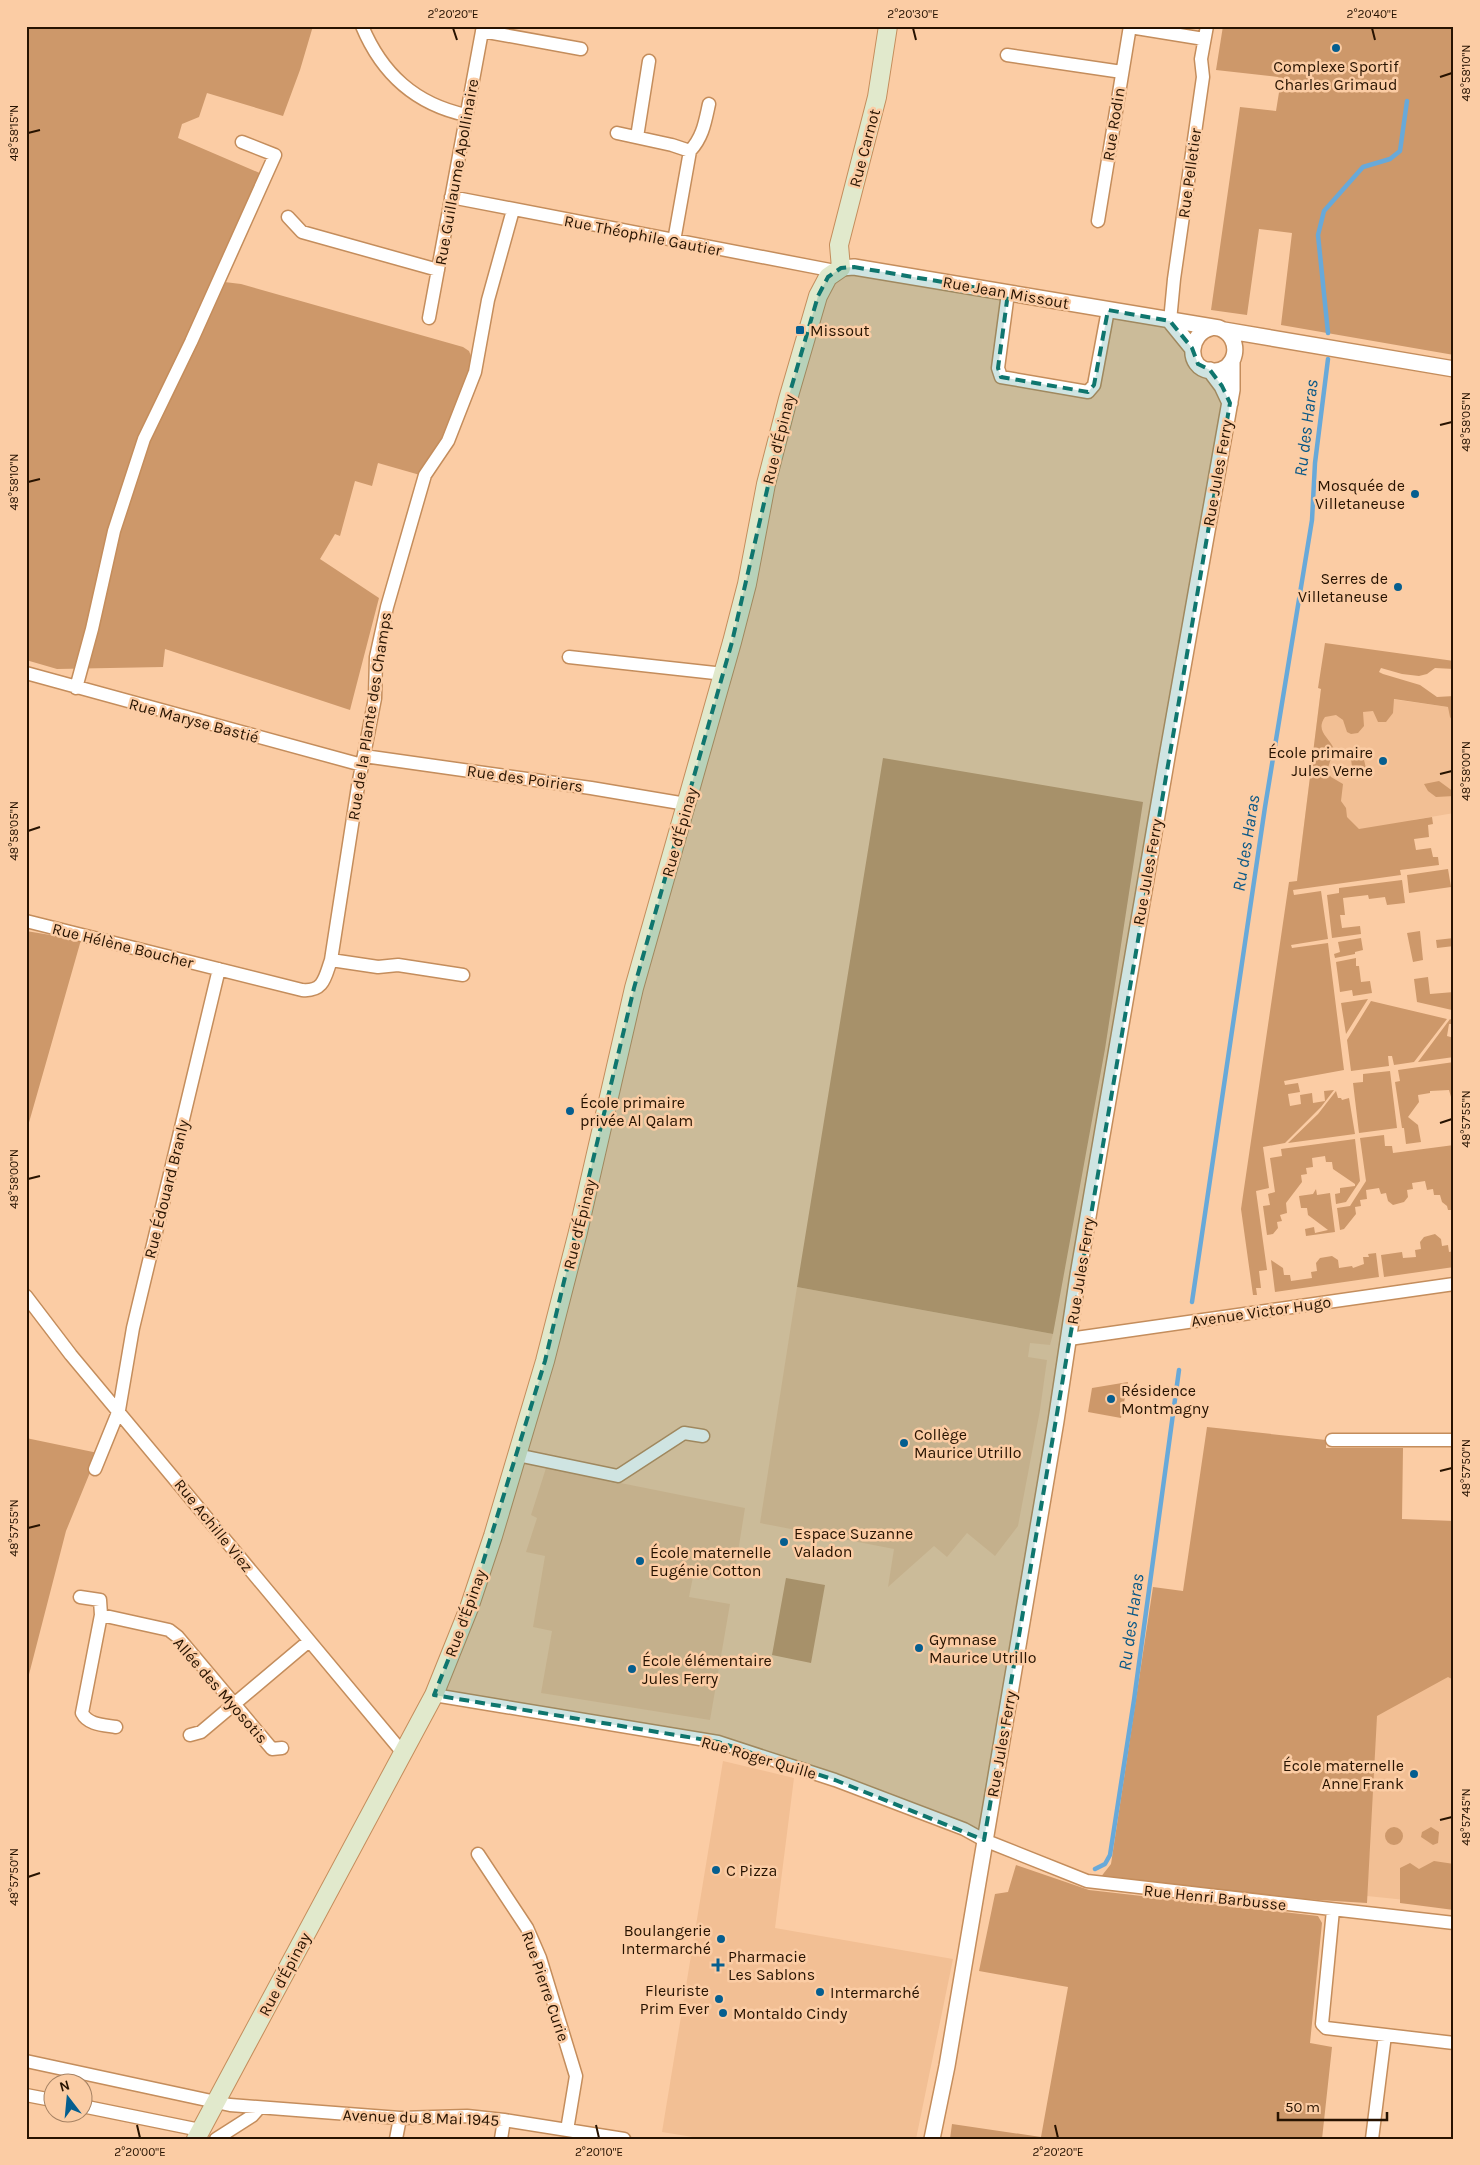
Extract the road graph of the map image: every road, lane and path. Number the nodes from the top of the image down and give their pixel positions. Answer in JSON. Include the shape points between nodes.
{"nodes":[{"id":1,"x":362,"y":26,"type":"edge"},
{"id":2,"x":888,"y":26,"type":"edge"},
{"id":3,"x":1207,"y":26,"type":"edge"},
{"id":4,"x":1130,"y":27,"type":"edge"},
{"id":5,"x":482,"y":29,"type":"edge"},
{"id":6,"x":1204,"y":39,"type":"junction"},
{"id":7,"x":581,"y":49,"type":"dead end"},
{"id":8,"x":1007,"y":56,"type":"dead end"},
{"id":9,"x":649,"y":61,"type":"dead end"},
{"id":10,"x":1122,"y":72,"type":"junction"},
{"id":11,"x":709,"y":104,"type":"dead end"},
{"id":12,"x":466,"y":115,"type":"junction"},
{"id":13,"x":618,"y":133,"type":"dead end"},
{"id":14,"x":637,"y":137,"type":"junction"},
{"id":15,"x":242,"y":142,"type":"dead end"},
{"id":16,"x":690,"y":151,"type":"junction"},
{"id":17,"x":451,"y":198,"type":"junction"},
{"id":18,"x":513,"y":210,"type":"junction"},
{"id":19,"x":288,"y":217,"type":"dead end"},
{"id":20,"x":1098,"y":221,"type":"dead end"},
{"id":21,"x":674,"y":241,"type":"junction"},
{"id":22,"x":438,"y":270,"type":"junction"},
{"id":23,"x":838,"y":270,"type":"junction"},
{"id":24,"x":1008,"y":293,"type":"junction"},
{"id":25,"x":1108,"y":310,"type":"junction"},
{"id":26,"x":429,"y":318,"type":"dead end"},
{"id":27,"x":1170,"y":321,"type":"junction"},
{"id":28,"x":1218,"y":329,"type":"junction"},
{"id":29,"x":1265,"y":336,"type":"junction"},
{"id":30,"x":1235,"y":345,"type":"junction"},
{"id":31,"x":1192,"y":348,"type":"junction"},
{"id":32,"x":1232,"y":361,"type":"junction"},
{"id":33,"x":1454,"y":368,"type":"edge"},
{"id":34,"x":1210,"y":370,"type":"junction"},
{"id":35,"x":1230,"y":404,"type":"junction"},
{"id":36,"x":570,"y":657,"type":"dead end"},
{"id":37,"x":26,"y":673,"type":"edge"},
{"id":38,"x":724,"y":674,"type":"junction"},
{"id":39,"x":76,"y":688,"type":"junction"},
{"id":40,"x":363,"y":760,"type":"junction"},
{"id":41,"x":686,"y":804,"type":"junction"},
{"id":42,"x":26,"y":921,"type":"edge"},
{"id":43,"x":330,"y":960,"type":"junction"},
{"id":44,"x":219,"y":969,"type":"junction"},
{"id":45,"x":464,"y":975,"type":"dead end"},
{"id":46,"x":1454,"y":1284,"type":"edge"},
{"id":47,"x":26,"y":1296,"type":"edge"},
{"id":48,"x":1069,"y":1339,"type":"junction"},
{"id":49,"x":119,"y":1410,"type":"junction"},
{"id":50,"x":703,"y":1436,"type":"dead end"},
{"id":51,"x":1332,"y":1440,"type":"dead end"},
{"id":52,"x":1454,"y":1440,"type":"edge"},
{"id":53,"x":517,"y":1455,"type":"junction"},
{"id":54,"x":95,"y":1469,"type":"dead end"},
{"id":55,"x":80,"y":1597,"type":"dead end"},
{"id":56,"x":101,"y":1615,"type":"junction"},
{"id":57,"x":310,"y":1641,"type":"junction"},
{"id":58,"x":434,"y":1694,"type":"junction"},
{"id":59,"x":234,"y":1705,"type":"junction"},
{"id":60,"x":116,"y":1727,"type":"dead end"},
{"id":61,"x":190,"y":1735,"type":"dead end"},
{"id":62,"x":282,"y":1748,"type":"dead end"},
{"id":63,"x":403,"y":1753,"type":"junction"},
{"id":64,"x":984,"y":1840,"type":"junction"},
{"id":65,"x":478,"y":1854,"type":"dead end"},
{"id":66,"x":1333,"y":1910,"type":"junction"},
{"id":67,"x":1454,"y":1924,"type":"edge"},
{"id":68,"x":1385,"y":2035,"type":"junction"},
{"id":69,"x":1454,"y":2043,"type":"edge"},
{"id":70,"x":26,"y":2061,"type":"edge"},
{"id":71,"x":26,"y":2095,"type":"edge"},
{"id":72,"x":42,"y":2098,"type":"edge"},
{"id":73,"x":217,"y":2102,"type":"junction"},
{"id":74,"x":92,"y":2108,"type":"edge"},
{"id":75,"x":259,"y":2108,"type":"junction"},
{"id":76,"x":400,"y":2118,"type":"junction"},
{"id":77,"x":504,"y":2120,"type":"junction"},
{"id":78,"x":567,"y":2130,"type":"junction"},
{"id":79,"x":198,"y":2134,"type":"edge"},
{"id":80,"x":608,"y":2138,"type":"edge"},
{"id":81,"x":216,"y":2139,"type":"edge"},
{"id":82,"x":396,"y":2139,"type":"edge"},
{"id":83,"x":501,"y":2139,"type":"edge"},
{"id":84,"x":624,"y":2139,"type":"edge"},
{"id":85,"x":932,"y":2139,"type":"edge"},
{"id":86,"x":1372,"y":2139,"type":"edge"}],
"edges":[{"from":1,"to":12,"type":"street","via":[[380,61],[409,90],[429,103]]},
{"from":2,"to":23,"type":"main road","name":"Rue Carnot","via":[[877,97],[839,245]]},
{"from":3,"to":6,"type":"street","name":"Rue Pelletier"},
{"from":4,"to":6,"type":"street","name":"Rue Rodin"},
{"from":4,"to":10,"type":"street","name":"Rue Rodin"},
{"from":5,"to":7,"type":"street"},
{"from":5,"to":12,"type":"street","name":"Rue Guillaume Apollinaire"},
{"from":6,"to":27,"type":"street","name":"Rue Pelletier","via":[[1203,77]]},
{"from":8,"to":10,"type":"street"},
{"from":9,"to":14,"type":"street"},
{"from":10,"to":20,"type":"street","name":"Rue Rodin"},
{"from":11,"to":16,"type":"street","via":[[703,133]]},
{"from":12,"to":17,"type":"street","name":"Rue Guillaume Apollinaire"},
{"from":13,"to":14,"type":"street"},
{"from":14,"to":16,"type":"street"},
{"from":15,"to":39,"type":"street","via":[[276,155],[144,439],[114,531]]},
{"from":16,"to":21,"type":"street"},
{"from":17,"to":18,"type":"street","name":"Rue Théophile Gautier"},
{"from":17,"to":22,"type":"street","name":"Rue Guillaume Apollinaire"},
{"from":18,"to":21,"type":"street","name":"Rue Théophile Gautier"},
{"from":18,"to":40,"type":"street","name":"Rue de la Plante des Champs","via":[[488,300],[475,372],[448,441],[425,475],[396,570],[376,656],[375,698]]},
{"from":19,"to":22,"type":"street","via":[[302,232]]},
{"from":21,"to":23,"type":"street","name":"Rue Théophile Gautier"},
{"from":22,"to":26,"type":"street","name":"Rue Guillaume Apollinaire"},
{"from":23,"to":24,"type":"street","name":"Rue Jean Missout","via":[[854,266]]},
{"from":23,"to":38,"type":"main road","name":"Rue d'Épinay","via":[[828,277],[818,296],[788,399]]},
{"from":24,"to":25,"type":"street","name":"Rue Jean Missout"},
{"from":24,"to":25,"type":"street","via":[[998,368],[1002,377],[1088,392],[1094,385]]},
{"from":25,"to":27,"type":"street","name":"Rue Jean Missout"},
{"from":27,"to":28,"type":"street","name":"Rue Jean Missout"},
{"from":27,"to":31,"type":"street"},
{"from":28,"to":29,"type":"street","name":"Rue Jean Missout"},
{"from":28,"to":30,"type":"street","via":[[1231,336]]},
{"from":28,"to":31,"type":"street","via":[[1198,334]]},
{"from":29,"to":30,"type":"street","name":"Rue Jean Missout"},
{"from":29,"to":33,"type":"street","name":"Rue Jean Missout"},
{"from":30,"to":32,"type":"street"},
{"from":31,"to":34,"type":"street","via":[[1198,364]]},
{"from":32,"to":34,"type":"street","via":[[1223,369]]},
{"from":32,"to":35,"type":"street","name":"Rue Jules Ferry"},
{"from":34,"to":35,"type":"street","name":"Rue Jules Ferry"},
{"from":35,"to":48,"type":"street","name":"Rue Jules Ferry"},
{"from":36,"to":38,"type":"street"},
{"from":37,"to":39,"type":"street","name":"Rue Maryse Bastié"},
{"from":38,"to":41,"type":"main road","name":"Rue d'Épinay"},
{"from":39,"to":40,"type":"street","name":"Rue Maryse Bastié"},
{"from":40,"to":41,"type":"street","name":"Rue des Poiriers","via":[[591,788]]},
{"from":40,"to":43,"type":"street","name":"Rue de la Plante des Champs"},
{"from":41,"to":53,"type":"main road","name":"Rue d'Épinay","via":[[634,988],[578,1232]]},
{"from":42,"to":44,"type":"street","name":"Rue Hélène Boucher"},
{"from":43,"to":44,"type":"street","name":"Rue de la Plante des Champs","via":[[320,986],[312,991]]},
{"from":43,"to":45,"type":"street"},
{"from":44,"to":49,"type":"street","name":"Rue Édouard Branly","via":[[133,1328]]},
{"from":46,"to":48,"type":"street","name":"Avenue Victor Hugo"},
{"from":47,"to":49,"type":"street","name":"Rue Achille Viez"},
{"from":48,"to":64,"type":"street","name":"Rue Jules Ferry"},
{"from":49,"to":54,"type":"street","name":"Rue Édouard Branly"},
{"from":49,"to":57,"type":"street","name":"Rue Achille Viez"},
{"from":50,"to":53,"type":"street","via":[[684,1433],[618,1476]]},
{"from":51,"to":52,"type":"street"},
{"from":53,"to":58,"type":"main road","name":"Rue d'Épinay","via":[[469,1608]]},
{"from":55,"to":56,"type":"street","via":[[100,1600]]},
{"from":56,"to":59,"type":"street","name":"Allée des Myosotis","via":[[169,1630]]},
{"from":56,"to":60,"type":"street","via":[[82,1713],[90,1722]]},
{"from":57,"to":59,"type":"street"},
{"from":57,"to":63,"type":"street","name":"Rue Achille Viez"},
{"from":58,"to":63,"type":"main road","name":"Rue d'Épinay"},
{"from":58,"to":64,"type":"street","name":"Rue Roger Quille","via":[[718,1742],[835,1780],[964,1829]]},
{"from":59,"to":61,"type":"street","via":[[201,1732]]},
{"from":59,"to":62,"type":"street","name":"Allée des Myosotis","via":[[272,1749]]},
{"from":63,"to":73,"type":"main road","name":"Rue d'Épinay"},
{"from":64,"to":66,"type":"street","name":"Rue Henri Barbusse","via":[[1087,1882]]},
{"from":64,"to":85,"type":"street","name":"Rue Jules Ferry"},
{"from":65,"to":78,"type":"street","name":"Rue Pierre Curie","via":[[527,1928],[540,1958],[576,2076]]},
{"from":66,"to":67,"type":"street","name":"Rue Henri Barbusse"},
{"from":66,"to":68,"type":"street","via":[[1322,2024],[1326,2028]]},
{"from":68,"to":69,"type":"street"},
{"from":68,"to":86,"type":"street"},
{"from":70,"to":73,"type":"street","name":"Avenue du 8 Mai 1945"},
{"from":71,"to":72,"type":"street"},
{"from":73,"to":75,"type":"street","name":"Avenue du 8 Mai 1945"},
{"from":73,"to":79,"type":"main road","name":"Rue d'Épinay"},
{"from":74,"to":79,"type":"street"},
{"from":75,"to":76,"type":"street","name":"Avenue du 8 Mai 1945"},
{"from":75,"to":81,"type":"street"},
{"from":76,"to":77,"type":"street","name":"Avenue du 8 Mai 1945","via":[[467,2116]]},
{"from":76,"to":82,"type":"street"},
{"from":77,"to":78,"type":"street","name":"Avenue du 8 Mai 1945"},
{"from":77,"to":83,"type":"street"},
{"from":78,"to":80,"type":"street","name":"Avenue du 8 Mai 1945"},
{"from":80,"to":84,"type":"street","name":"Avenue du 8 Mai 1945"}]}
